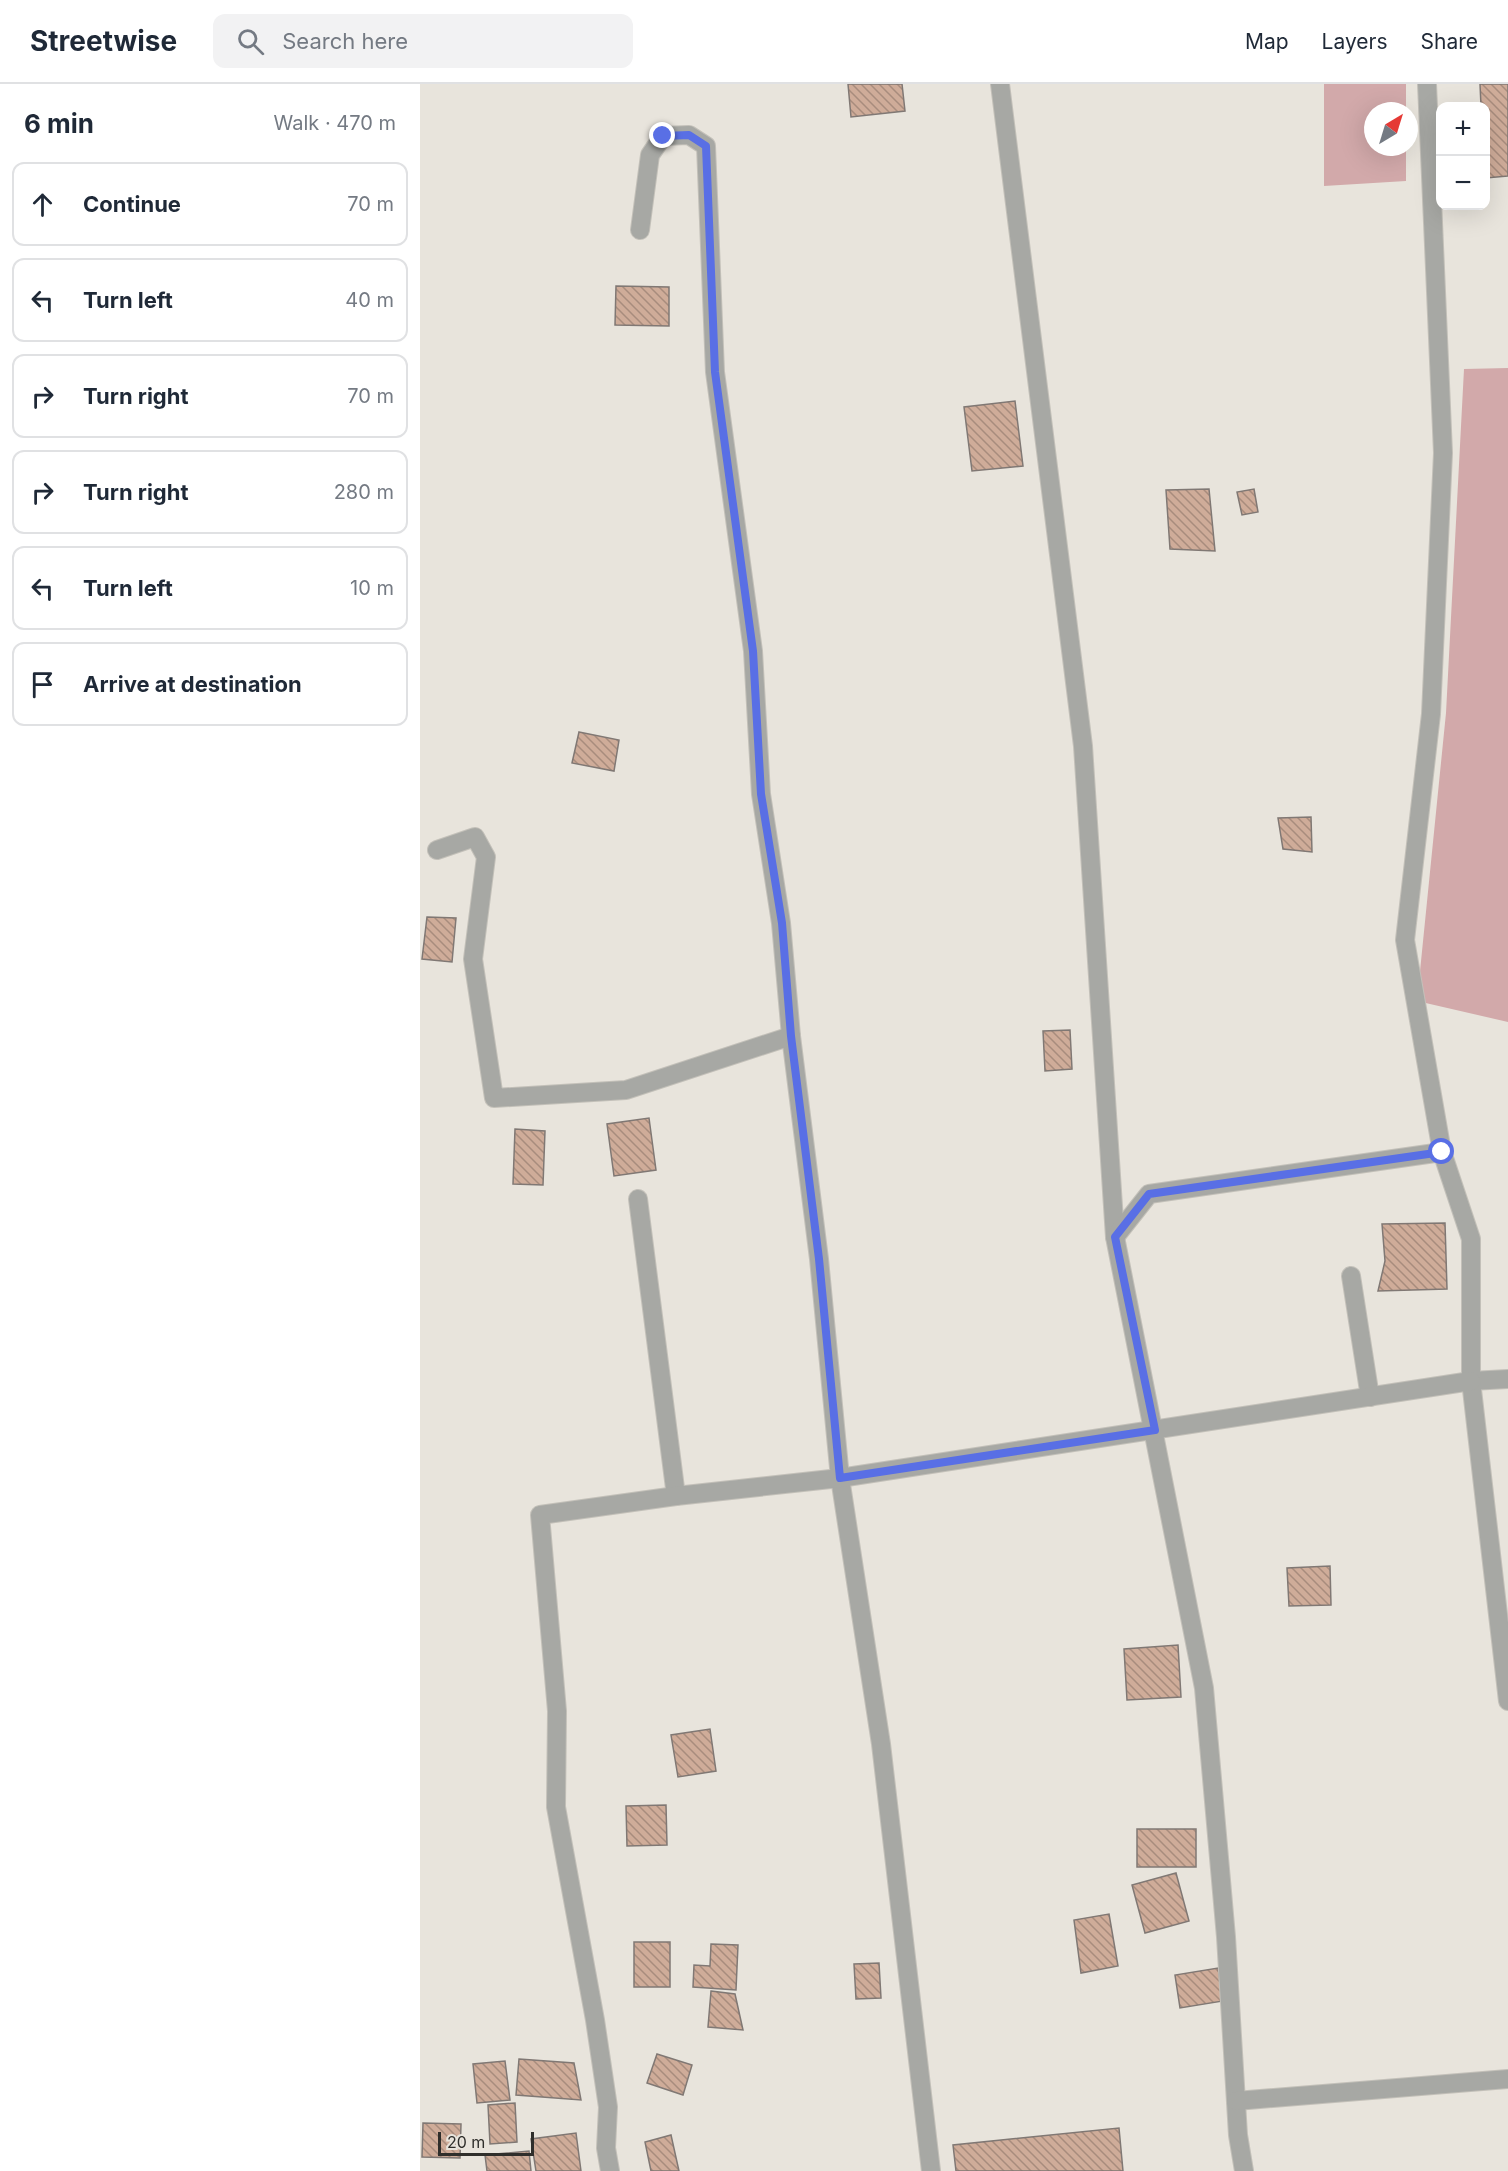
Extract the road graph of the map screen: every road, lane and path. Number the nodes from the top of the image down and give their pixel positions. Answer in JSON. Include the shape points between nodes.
{"nodes":[{"id":1,"x":999,"y":84,"type":"edge"},
{"id":2,"x":1427,"y":84,"type":"edge"},
{"id":3,"x":640,"y":230,"type":"dead end"},
{"id":4,"x":437,"y":850,"type":"dead end"},
{"id":5,"x":791,"y":1036,"type":"junction"},
{"id":6,"x":1442,"y":1152,"type":"junction"},
{"id":7,"x":638,"y":1199,"type":"dead end"},
{"id":8,"x":1115,"y":1237,"type":"junction"},
{"id":9,"x":1351,"y":1276,"type":"dead end"},
{"id":10,"x":1508,"y":1379,"type":"edge"},
{"id":11,"x":1471,"y":1381,"type":"junction"},
{"id":12,"x":1370,"y":1397,"type":"junction"},
{"id":13,"x":1155,"y":1430,"type":"junction"},
{"id":14,"x":840,"y":1478,"type":"junction"},
{"id":15,"x":676,"y":1496,"type":"junction"},
{"id":16,"x":1508,"y":1701,"type":"edge"},
{"id":17,"x":1508,"y":2079,"type":"edge"},
{"id":18,"x":1236,"y":2101,"type":"junction"},
{"id":19,"x":610,"y":2171,"type":"edge"},
{"id":20,"x":931,"y":2171,"type":"edge"},
{"id":21,"x":1244,"y":2171,"type":"edge"}],
"edges":[{"from":1,"to":8,"type":"street","via":[[1083,746]]},
{"from":2,"to":6,"type":"street","via":[[1443,453],[1431,714],[1405,940]]},
{"from":3,"to":5,"type":"street","via":[[650,155],[663,136],[689,135],[706,146],[715,372],[753,651],[761,794],[782,923]]},
{"from":4,"to":5,"type":"street","via":[[475,837],[486,857],[473,959],[494,1098],[626,1090]]},
{"from":5,"to":14,"type":"street","via":[[819,1259]]},
{"from":6,"to":8,"type":"street","via":[[1149,1194]]},
{"from":6,"to":11,"type":"street","via":[[1472,1239]]},
{"from":7,"to":15,"type":"street"},
{"from":8,"to":13,"type":"street"},
{"from":9,"to":12,"type":"street"},
{"from":10,"to":11,"type":"street"},
{"from":11,"to":12,"type":"street"},
{"from":11,"to":16,"type":"street"},
{"from":12,"to":13,"type":"street"},
{"from":13,"to":14,"type":"street"},
{"from":13,"to":18,"type":"street","via":[[1204,1688]]},
{"from":14,"to":15,"type":"street"},
{"from":14,"to":20,"type":"street","via":[[881,1744]]},
{"from":15,"to":19,"type":"street","via":[[540,1515],[556,1711],[556,1808],[608,2107],[606,2148]]},
{"from":17,"to":18,"type":"street"},
{"from":18,"to":21,"type":"street"}]}
